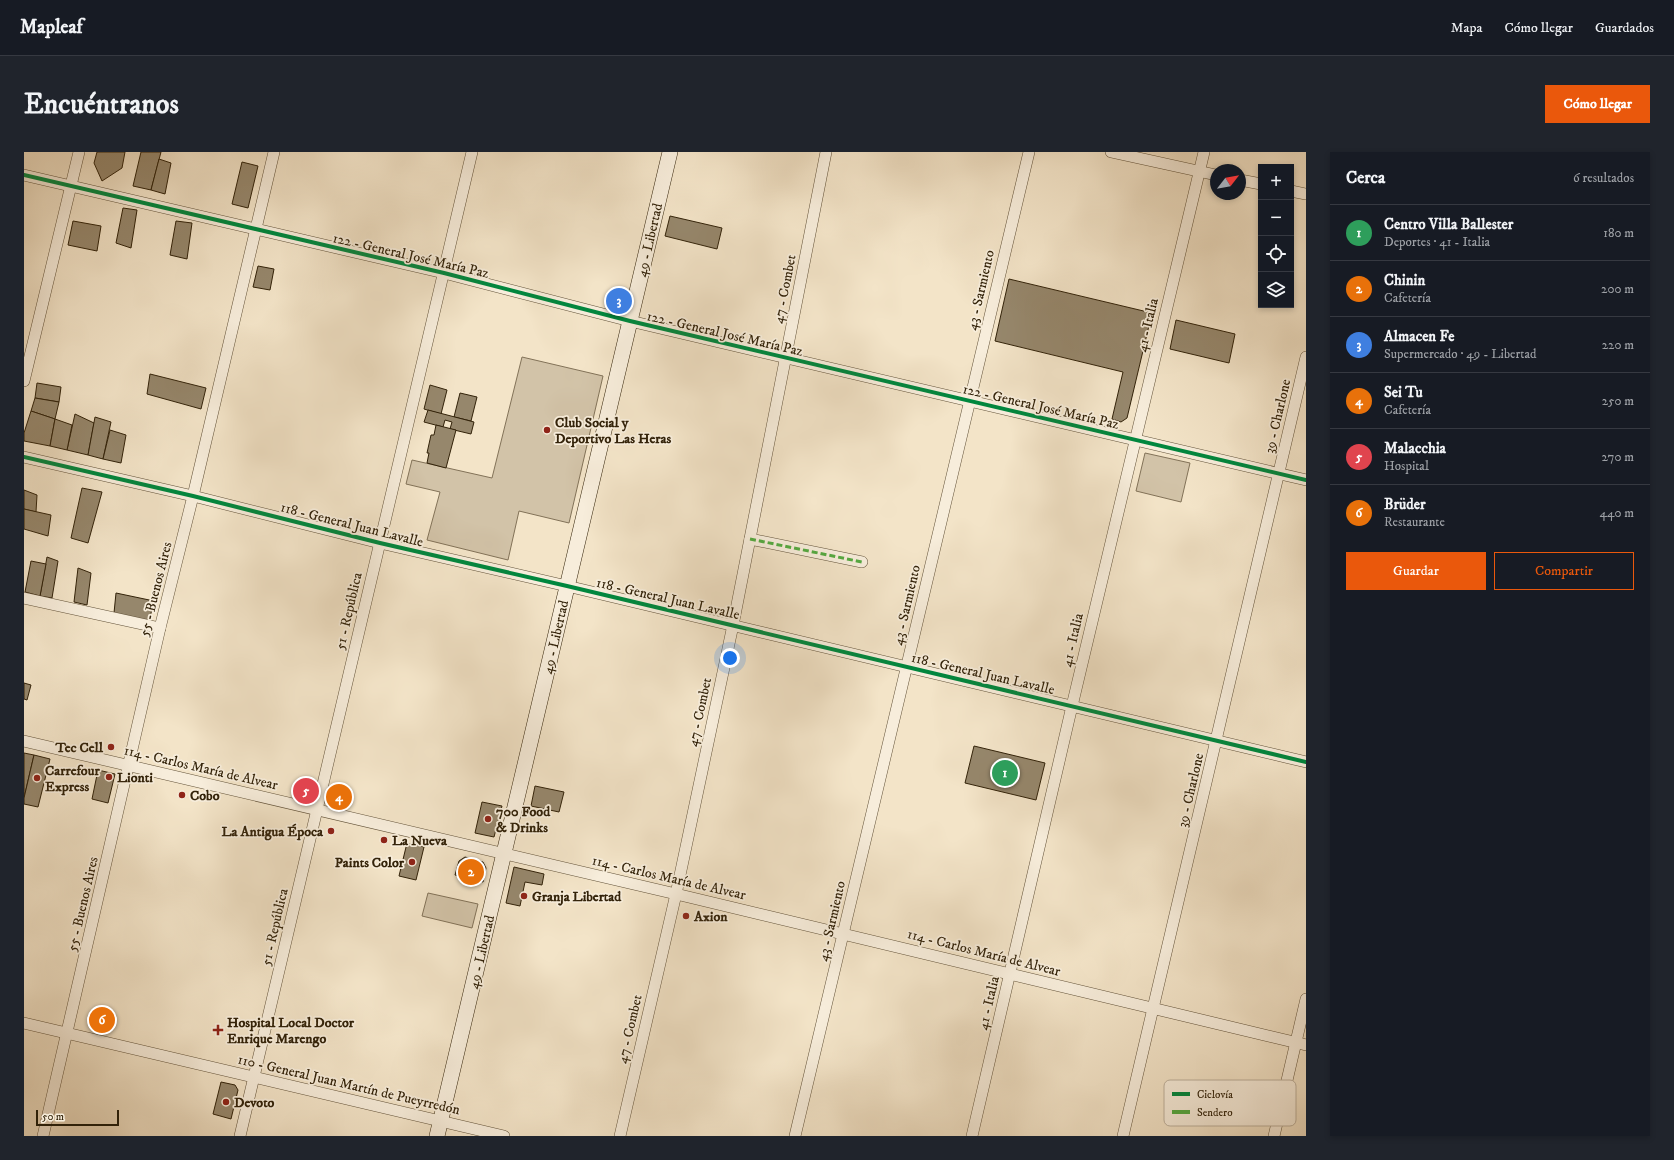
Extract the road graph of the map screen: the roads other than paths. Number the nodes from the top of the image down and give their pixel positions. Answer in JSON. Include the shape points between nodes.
{"nodes":[{"id":1,"x":78,"y":152,"type":"edge"},
{"id":2,"x":274,"y":152,"type":"edge"},
{"id":3,"x":472,"y":152,"type":"edge"},
{"id":4,"x":670,"y":152,"type":"edge"},
{"id":5,"x":826,"y":152,"type":"edge"},
{"id":6,"x":1029,"y":152,"type":"edge"},
{"id":7,"x":1111,"y":152,"type":"edge"},
{"id":8,"x":1204,"y":152,"type":"edge"},
{"id":9,"x":1199,"y":172,"type":"junction"},
{"id":10,"x":1210,"y":174,"type":"edge"},
{"id":11,"x":24,"y":175,"type":"edge"},
{"id":12,"x":1246,"y":181,"type":"edge"},
{"id":13,"x":1258,"y":183,"type":"edge"},
{"id":14,"x":71,"y":186,"type":"junction"},
{"id":15,"x":1294,"y":192,"type":"edge"},
{"id":16,"x":1306,"y":194,"type":"edge"},
{"id":17,"x":256,"y":229,"type":"junction"},
{"id":18,"x":444,"y":273,"type":"junction"},
{"id":19,"x":630,"y":321,"type":"junction"},
{"id":20,"x":1306,"y":357,"type":"edge"},
{"id":21,"x":786,"y":358,"type":"junction"},
{"id":22,"x":24,"y":381,"type":"edge"},
{"id":23,"x":969,"y":401,"type":"junction"},
{"id":24,"x":1136,"y":439,"type":"junction"},
{"id":25,"x":24,"y":457,"type":"edge"},
{"id":26,"x":1279,"y":474,"type":"junction"},
{"id":27,"x":1306,"y":480,"type":"edge"},
{"id":28,"x":193,"y":496,"type":"junction"},
{"id":29,"x":750,"y":539,"type":"junction"},
{"id":30,"x":380,"y":543,"type":"junction"},
{"id":31,"x":862,"y":562,"type":"dead end"},
{"id":32,"x":567,"y":586,"type":"junction"},
{"id":33,"x":24,"y":598,"type":"edge"},
{"id":34,"x":733,"y":625,"type":"junction"},
{"id":35,"x":160,"y":628,"type":"junction"},
{"id":36,"x":906,"y":667,"type":"junction"},
{"id":37,"x":1072,"y":706,"type":"junction"},
{"id":38,"x":1217,"y":740,"type":"junction"},
{"id":39,"x":24,"y":741,"type":"edge"},
{"id":40,"x":1306,"y":762,"type":"edge"},
{"id":41,"x":130,"y":765,"type":"junction"},
{"id":42,"x":317,"y":810,"type":"junction"},
{"id":43,"x":504,"y":854,"type":"junction"},
{"id":44,"x":676,"y":894,"type":"junction"},
{"id":45,"x":843,"y":934,"type":"junction"},
{"id":46,"x":1010,"y":974,"type":"junction"},
{"id":47,"x":1306,"y":999,"type":"edge"},
{"id":48,"x":1153,"y":1008,"type":"junction"},
{"id":49,"x":24,"y":1023,"type":"edge"},
{"id":50,"x":67,"y":1033,"type":"junction"},
{"id":51,"x":1301,"y":1043,"type":"edge"},
{"id":52,"x":254,"y":1077,"type":"junction"},
{"id":53,"x":1290,"y":1080,"type":"edge"},
{"id":54,"x":1277,"y":1126,"type":"edge"},
{"id":55,"x":439,"y":1129,"type":"edge"},
{"id":56,"x":43,"y":1136,"type":"edge"},
{"id":57,"x":240,"y":1136,"type":"edge"},
{"id":58,"x":504,"y":1136,"type":"edge"},
{"id":59,"x":620,"y":1136,"type":"edge"},
{"id":60,"x":795,"y":1136,"type":"edge"},
{"id":61,"x":972,"y":1136,"type":"edge"},
{"id":62,"x":1123,"y":1136,"type":"edge"},
{"id":63,"x":1274,"y":1136,"type":"edge"}],
"edges":[{"from":1,"to":14,"type":"street"},
{"from":2,"to":17,"type":"street","name":"55 - Buenos Aires"},
{"from":3,"to":18,"type":"street","name":"51 - República"},
{"from":4,"to":19,"type":"street","name":"49 - Libertad"},
{"from":5,"to":21,"type":"street","name":"47 - Combet"},
{"from":6,"to":23,"type":"street","name":"43 - Sarmiento"},
{"from":7,"to":9,"type":"street"},
{"from":8,"to":9,"type":"street","name":"41 - Italia"},
{"from":9,"to":10,"type":"street"},
{"from":9,"to":24,"type":"street","name":"41 - Italia"},
{"from":11,"to":14,"type":"street","name":"122 - General José María Paz"},
{"from":12,"to":13,"type":"street"},
{"from":14,"to":17,"type":"street","name":"122 - General José María Paz"},
{"from":14,"to":22,"type":"street"},
{"from":15,"to":16,"type":"street"},
{"from":17,"to":18,"type":"street","name":"122 - General José María Paz"},
{"from":17,"to":28,"type":"street","name":"55 - Buenos Aires"},
{"from":18,"to":19,"type":"street","name":"122 - General José María Paz"},
{"from":18,"to":30,"type":"street","name":"51 - República"},
{"from":19,"to":21,"type":"street","name":"122 - General José María Paz"},
{"from":19,"to":32,"type":"street","name":"49 - Libertad"},
{"from":20,"to":26,"type":"street","name":"39 - Charlone"},
{"from":21,"to":23,"type":"street","name":"122 - General José María Paz"},
{"from":21,"to":29,"type":"street","name":"47 - Combet"},
{"from":23,"to":24,"type":"street","name":"122 - General José María Paz"},
{"from":23,"to":36,"type":"street","name":"43 - Sarmiento"},
{"from":24,"to":26,"type":"street","name":"122 - General José María Paz"},
{"from":24,"to":37,"type":"street","name":"41 - Italia"},
{"from":25,"to":28,"type":"street","name":"118 - General Juan Lavalle"},
{"from":26,"to":27,"type":"street","name":"122 - General José María Paz"},
{"from":26,"to":38,"type":"street","name":"39 - Charlone"},
{"from":28,"to":30,"type":"street","name":"118 - General Juan Lavalle"},
{"from":28,"to":35,"type":"street","name":"55 - Buenos Aires"},
{"from":29,"to":31,"type":"street"},
{"from":29,"to":34,"type":"street","name":"47 - Combet"},
{"from":30,"to":32,"type":"street","name":"118 - General Juan Lavalle"},
{"from":30,"to":42,"type":"street","name":"51 - República"},
{"from":32,"to":34,"type":"street","name":"118 - General Juan Lavalle"},
{"from":32,"to":43,"type":"street","name":"49 - Libertad"},
{"from":33,"to":35,"type":"street"},
{"from":34,"to":36,"type":"street","name":"118 - General Juan Lavalle"},
{"from":34,"to":44,"type":"street","name":"47 - Combet"},
{"from":35,"to":41,"type":"street","name":"55 - Buenos Aires"},
{"from":36,"to":37,"type":"street","name":"118 - General Juan Lavalle"},
{"from":36,"to":45,"type":"street","name":"43 - Sarmiento"},
{"from":37,"to":38,"type":"street","name":"118 - General Juan Lavalle"},
{"from":37,"to":46,"type":"street","name":"41 - Italia"},
{"from":38,"to":40,"type":"street","name":"118 - General Juan Lavalle"},
{"from":38,"to":48,"type":"street","name":"39 - Charlone"},
{"from":39,"to":41,"type":"street","name":"114 - Carlos María de Alvear"},
{"from":41,"to":42,"type":"street","name":"114 - Carlos María de Alvear"},
{"from":41,"to":50,"type":"street","name":"55 - Buenos Aires"},
{"from":42,"to":43,"type":"street","name":"114 - Carlos María de Alvear"},
{"from":42,"to":52,"type":"street","name":"51 - República"},
{"from":43,"to":44,"type":"street","name":"114 - Carlos María de Alvear"},
{"from":43,"to":55,"type":"street","name":"49 - Libertad"},
{"from":44,"to":45,"type":"street","name":"114 - Carlos María de Alvear"},
{"from":44,"to":59,"type":"street","name":"47 - Combet"},
{"from":45,"to":46,"type":"street","name":"114 - Carlos María de Alvear"},
{"from":45,"to":60,"type":"street","name":"43 - Sarmiento"},
{"from":46,"to":48,"type":"street","name":"114 - Carlos María de Alvear"},
{"from":46,"to":61,"type":"street","name":"41 - Italia"},
{"from":47,"to":51,"type":"street"},
{"from":48,"to":51,"type":"street","name":"114 - Carlos María de Alvear"},
{"from":48,"to":62,"type":"street","name":"39 - Charlone"},
{"from":49,"to":50,"type":"street","name":"110 - General Juan Martín de Pueyrredón"},
{"from":50,"to":52,"type":"street","name":"110 - General Juan Martín de Pueyrredón"},
{"from":50,"to":56,"type":"street","name":"55 - Buenos Aires"},
{"from":51,"to":53,"type":"street"},
{"from":52,"to":55,"type":"street","name":"110 - General Juan Martín de Pueyrredón"},
{"from":52,"to":57,"type":"street","name":"51 - República"},
{"from":54,"to":63,"type":"street"},
{"from":55,"to":58,"type":"street","name":"110 - General Juan Martín de Pueyrredón"}]}
